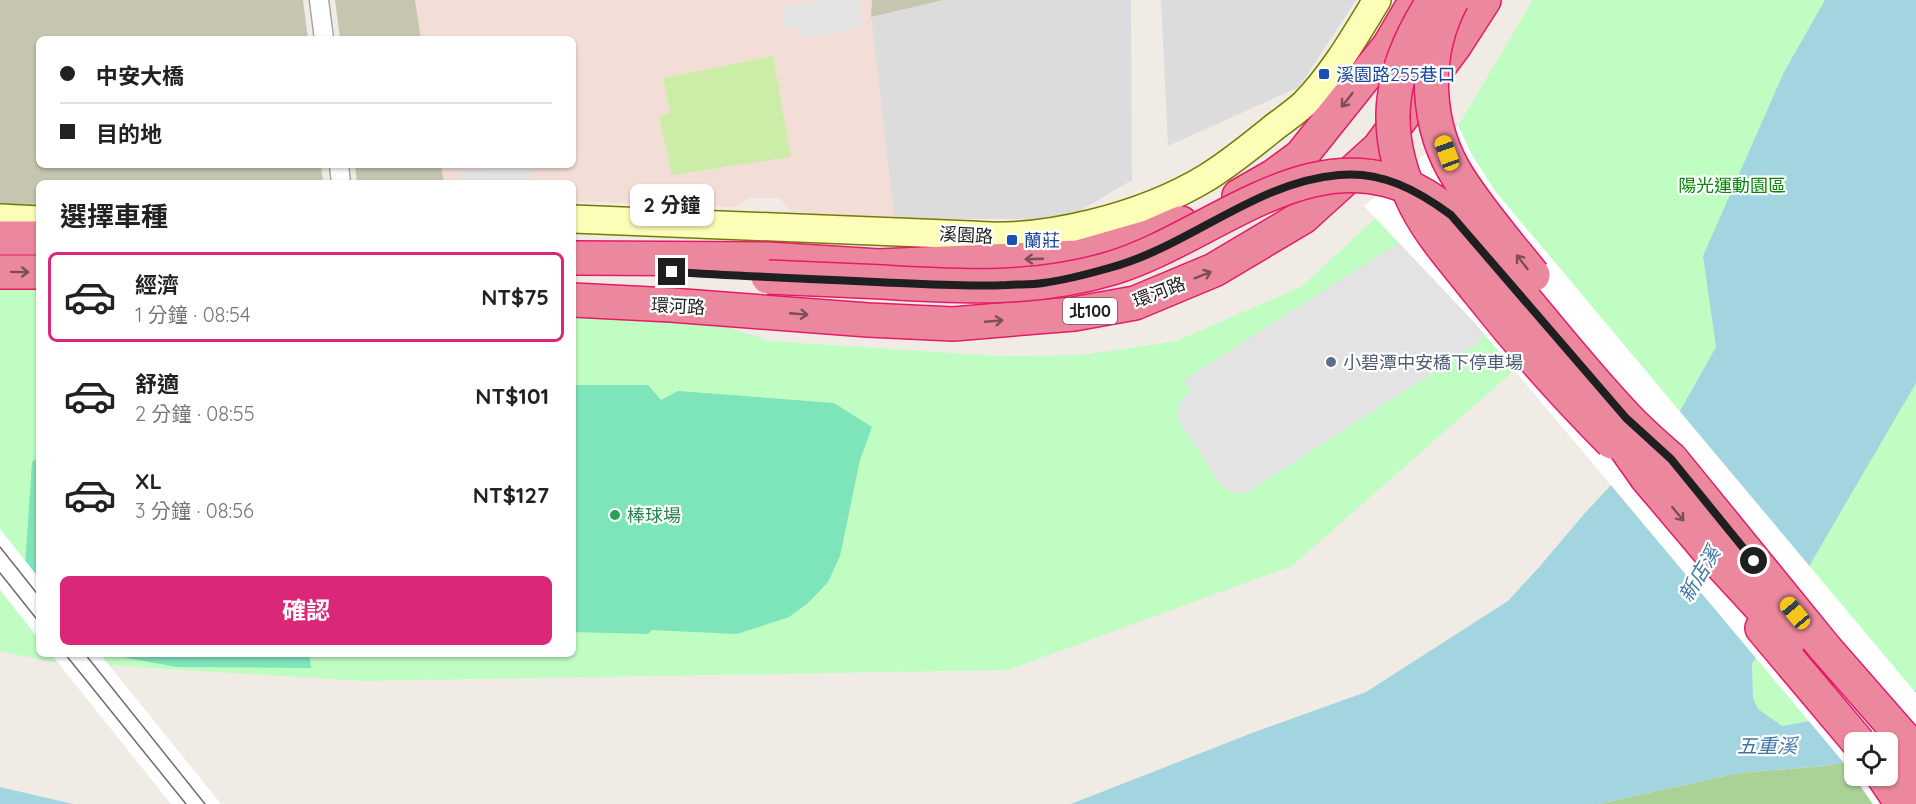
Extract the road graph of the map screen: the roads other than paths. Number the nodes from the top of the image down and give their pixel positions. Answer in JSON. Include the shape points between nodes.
{"nodes":[{"id":1,"x":319,"y":0,"type":"edge"},
{"id":2,"x":1377,"y":0,"type":"edge"},
{"id":3,"x":1416,"y":0,"type":"edge"},
{"id":4,"x":1434,"y":0,"type":"edge"},
{"id":5,"x":1452,"y":0,"type":"edge"},
{"id":6,"x":1484,"y":0,"type":"edge"},
{"id":7,"x":324,"y":36,"type":"edge"},
{"id":8,"x":0,"y":218,"type":"edge"},
{"id":9,"x":576,"y":219,"type":"edge"},
{"id":10,"x":36,"y":220,"type":"edge"},
{"id":11,"x":0,"y":238,"type":"edge"},
{"id":12,"x":36,"y":238,"type":"edge"},
{"id":13,"x":576,"y":258,"type":"edge"},
{"id":14,"x":576,"y":265,"type":"edge"},
{"id":15,"x":0,"y":272,"type":"edge"},
{"id":16,"x":36,"y":273,"type":"edge"},
{"id":17,"x":576,"y":279,"type":"edge"},
{"id":18,"x":766,"y":284,"type":"junction"},
{"id":19,"x":576,"y":300,"type":"edge"},
{"id":20,"x":1659,"y":469,"type":"junction"},
{"id":21,"x":1741,"y":544,"type":"junction"},
{"id":22,"x":1708,"y":550,"type":"junction"},
{"id":23,"x":1916,"y":731,"type":"edge"},
{"id":24,"x":1849,"y":732,"type":"edge"},
{"id":25,"x":1871,"y":732,"type":"edge"},
{"id":26,"x":1916,"y":752,"type":"edge"},
{"id":27,"x":1898,"y":764,"type":"edge"},
{"id":28,"x":1916,"y":784,"type":"edge"},
{"id":29,"x":1890,"y":786,"type":"edge"},
{"id":30,"x":1902,"y":804,"type":"edge"}],
"edges":[{"from":1,"to":7,"type":"street"},
{"from":2,"to":9,"type":"street","name":"溪園路","via":[[1337,65],[1303,104],[1245,151],[1205,178],[1156,202],[1101,222],[998,238]]},
{"from":3,"to":13,"type":"highway","one_way":true,"via":[[1389,46],[1301,156],[1250,190],[1151,236],[1078,258],[879,266],[766,259]]},
{"from":4,"to":20,"type":"highway","bridge":true,"via":[[1416,27],[1397,74],[1392,110],[1400,169],[1417,208],[1522,346],[1569,398]]},
{"from":20,"to":5,"type":"highway","one_way":true,"bridge":true,"via":[[1621,383],[1491,222],[1455,170],[1435,122],[1431,94],[1431,69],[1439,33]]},
{"from":19,"to":6,"type":"highway","name":"環河路","number":"北100","one_way":true,"via":[[953,324],[1074,314],[1135,303],[1214,270],[1303,217],[1379,148]]},
{"from":8,"to":10,"type":"street"},
{"from":11,"to":12,"type":"highway"},
{"from":14,"to":18,"type":"highway"},
{"from":15,"to":16,"type":"highway","one_way":true},
{"from":17,"to":18,"type":"highway"},
{"from":18,"to":20,"type":"highway","bridge":true,"via":[[960,287],[1042,283],[1112,268],[1147,255],[1301,182],[1362,174],[1424,195],[1451,215],[1626,418]]},
{"from":20,"to":21,"type":"highway"},
{"from":20,"to":22,"type":"highway","one_way":true},
{"from":21,"to":23,"type":"highway","via":[[1788,582]]},
{"from":21,"to":26,"type":"highway","via":[[1817,640]]},
{"from":22,"to":24,"type":"highway","via":[[1750,613]]},
{"from":22,"to":25,"type":"highway"},
{"from":27,"to":28,"type":"highway"},
{"from":29,"to":30,"type":"highway"}]}
